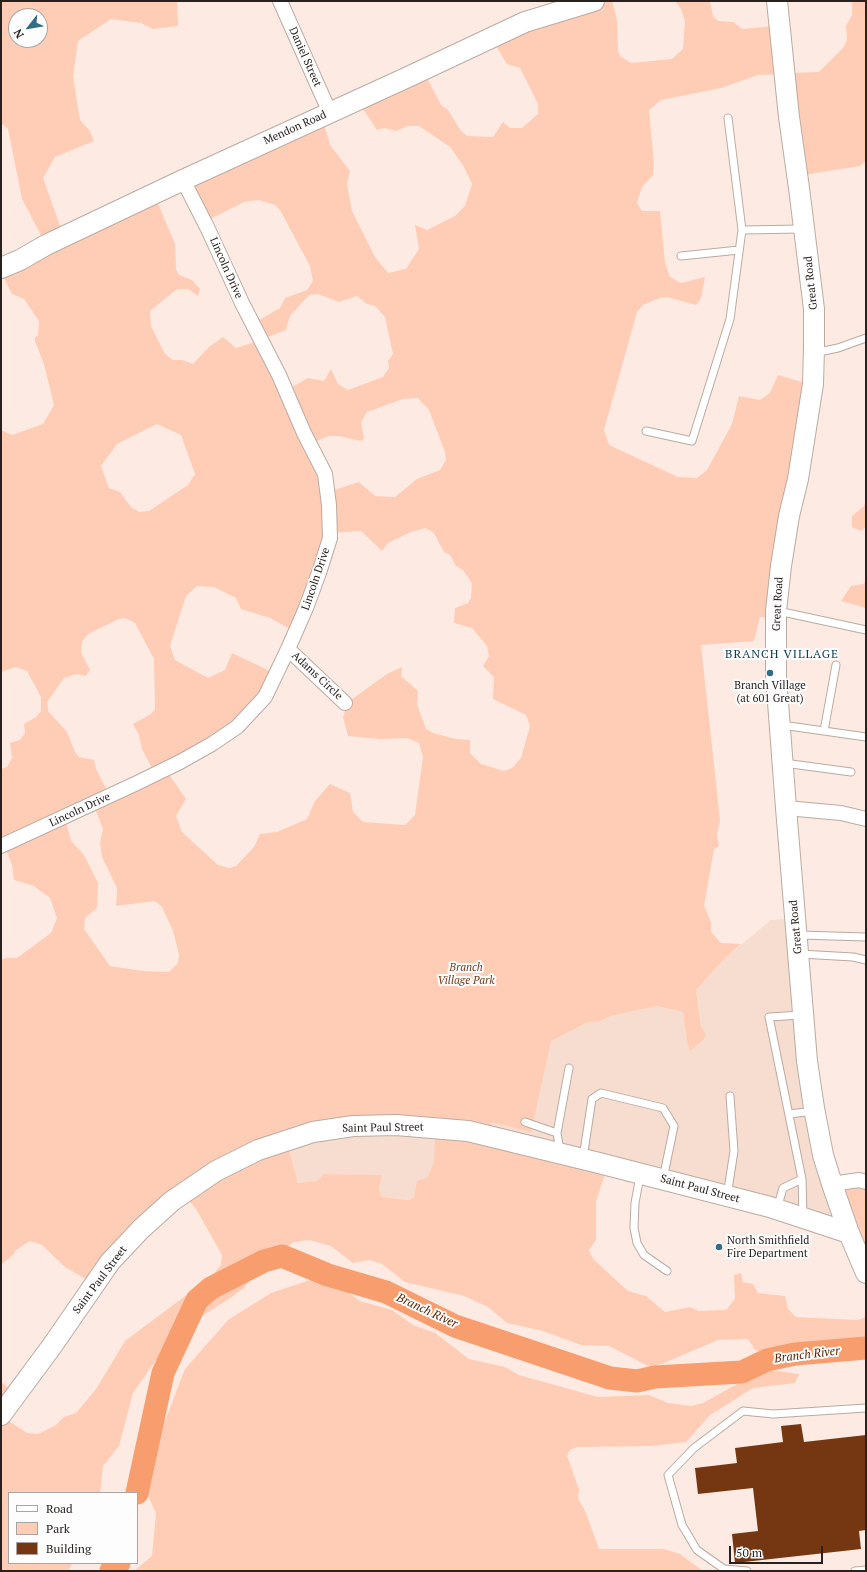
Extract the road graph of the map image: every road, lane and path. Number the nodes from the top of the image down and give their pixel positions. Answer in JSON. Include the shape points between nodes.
{"nodes":[{"id":1,"x":280,"y":1,"type":"edge"},
{"id":2,"x":594,"y":1,"type":"edge"},
{"id":3,"x":776,"y":1,"type":"edge"},
{"id":4,"x":330,"y":113,"type":"junction"},
{"id":5,"x":728,"y":118,"type":"dead end"},
{"id":6,"x":182,"y":180,"type":"junction"},
{"id":7,"x":804,"y":229,"type":"junction"},
{"id":8,"x":742,"y":230,"type":"junction"},
{"id":9,"x":739,"y":250,"type":"junction"},
{"id":10,"x":681,"y":256,"type":"dead end"},
{"id":11,"x":1,"y":268,"type":"edge"},
{"id":12,"x":866,"y":338,"type":"edge"},
{"id":13,"x":814,"y":353,"type":"junction"},
{"id":14,"x":646,"y":432,"type":"dead end"},
{"id":15,"x":776,"y":611,"type":"junction"},
{"id":16,"x":866,"y":630,"type":"edge"},
{"id":17,"x":288,"y":649,"type":"junction"},
{"id":18,"x":836,"y":665,"type":"dead end"},
{"id":19,"x":345,"y":702,"type":"dead end"},
{"id":20,"x":780,"y":724,"type":"junction"},
{"id":21,"x":824,"y":731,"type":"junction"},
{"id":22,"x":866,"y":737,"type":"edge"},
{"id":23,"x":782,"y":763,"type":"junction"},
{"id":24,"x":851,"y":772,"type":"dead end"},
{"id":25,"x":786,"y":808,"type":"junction"},
{"id":26,"x":866,"y":819,"type":"edge"},
{"id":27,"x":1,"y":846,"type":"edge"},
{"id":28,"x":866,"y":937,"type":"edge"},
{"id":29,"x":797,"y":945,"type":"junction"},
{"id":30,"x":866,"y":960,"type":"edge"},
{"id":31,"x":803,"y":1015,"type":"junction"},
{"id":32,"x":569,"y":1068,"type":"dead end"},
{"id":33,"x":730,"y":1096,"type":"dead end"},
{"id":34,"x":815,"y":1110,"type":"junction"},
{"id":35,"x":788,"y":1114,"type":"junction"},
{"id":36,"x":525,"y":1122,"type":"dead end"},
{"id":37,"x":557,"y":1133,"type":"junction"},
{"id":38,"x":560,"y":1153,"type":"junction"},
{"id":39,"x":583,"y":1159,"type":"junction"},
{"id":40,"x":640,"y":1173,"type":"junction"},
{"id":41,"x":663,"y":1179,"type":"junction"},
{"id":42,"x":802,"y":1179,"type":"junction"},
{"id":43,"x":866,"y":1182,"type":"edge"},
{"id":44,"x":832,"y":1184,"type":"junction"},
{"id":45,"x":727,"y":1196,"type":"junction"},
{"id":46,"x":777,"y":1209,"type":"junction"},
{"id":47,"x":804,"y":1218,"type":"junction"},
{"id":48,"x":849,"y":1233,"type":"junction"},
{"id":49,"x":667,"y":1271,"type":"dead end"},
{"id":50,"x":866,"y":1274,"type":"edge"},
{"id":51,"x":866,"y":1408,"type":"edge"},
{"id":52,"x":1,"y":1415,"type":"edge"},
{"id":53,"x":866,"y":1570,"type":"edge"},
{"id":54,"x":747,"y":1571,"type":"edge"},
{"id":55,"x":855,"y":1571,"type":"edge"}],
"edges":[{"from":1,"to":4,"type":"street","name":"Daniel Street"},
{"from":2,"to":4,"type":"main road","name":"Mendon Road","via":[[525,22]]},
{"from":3,"to":7,"type":"main road","name":"Great Road"},
{"from":4,"to":6,"type":"main road","name":"Mendon Road"},
{"from":5,"to":8,"type":"lane"},
{"from":6,"to":11,"type":"main road","name":"Mendon Road"},
{"from":6,"to":17,"type":"street","name":"Lincoln Drive","via":[[325,474],[330,538],[311,596]]},
{"from":7,"to":8,"type":"lane"},
{"from":7,"to":13,"type":"main road","name":"Great Road","via":[[814,309]]},
{"from":8,"to":9,"type":"lane"},
{"from":9,"to":10,"type":"lane"},
{"from":9,"to":14,"type":"lane","via":[[730,319],[692,441]]},
{"from":12,"to":13,"type":"lane"},
{"from":13,"to":15,"type":"main road","name":"Great Road","via":[[813,384],[789,516]]},
{"from":15,"to":16,"type":"lane"},
{"from":15,"to":20,"type":"main road","name":"Great Road","via":[[776,676]]},
{"from":17,"to":19,"type":"street","name":"Adams Circle"},
{"from":17,"to":27,"type":"street","name":"Lincoln Drive","via":[[265,697],[237,727],[212,744],[137,784]]},
{"from":18,"to":21,"type":"lane"},
{"from":20,"to":21,"type":"lane"},
{"from":20,"to":23,"type":"main road","name":"Great Road"},
{"from":21,"to":22,"type":"lane"},
{"from":23,"to":24,"type":"lane"},
{"from":23,"to":25,"type":"main road","name":"Great Road"},
{"from":25,"to":26,"type":"street","via":[[841,813]]},
{"from":25,"to":29,"type":"main road","name":"Great Road"},
{"from":28,"to":29,"type":"lane"},
{"from":29,"to":30,"type":"lane"},
{"from":29,"to":31,"type":"main road","name":"Great Road"},
{"from":31,"to":34,"type":"main road","name":"Great Road"},
{"from":31,"to":35,"type":"lane","via":[[769,1017]]},
{"from":32,"to":37,"type":"lane"},
{"from":33,"to":45,"type":"lane","via":[[734,1151]]},
{"from":34,"to":35,"type":"lane"},
{"from":34,"to":44,"type":"main road","name":"Great Road","via":[[823,1155]]},
{"from":35,"to":42,"type":"lane"},
{"from":36,"to":37,"type":"lane"},
{"from":37,"to":38,"type":"lane"},
{"from":38,"to":39,"type":"main road","name":"Saint Paul Street"},
{"from":38,"to":52,"type":"main road","name":"Saint Paul Street","via":[[468,1131],[396,1125],[353,1126],[313,1132],[258,1150],[216,1171],[172,1201],[140,1229],[110,1262]]},
{"from":39,"to":40,"type":"main road","name":"Saint Paul Street"},
{"from":39,"to":41,"type":"lane","via":[[592,1099],[601,1093],[663,1108],[674,1126]]},
{"from":40,"to":41,"type":"main road","name":"Saint Paul Street"},
{"from":40,"to":49,"type":"lane","via":[[635,1203],[634,1228],[637,1243],[644,1255]]},
{"from":41,"to":45,"type":"main road","name":"Saint Paul Street"},
{"from":42,"to":46,"type":"lane","via":[[783,1188]]},
{"from":42,"to":47,"type":"lane"},
{"from":43,"to":44,"type":"street","via":[[858,1180]]},
{"from":44,"to":48,"type":"main road","name":"Great Road"},
{"from":45,"to":46,"type":"main road","name":"Saint Paul Street"},
{"from":46,"to":47,"type":"main road","name":"Saint Paul Street"},
{"from":47,"to":48,"type":"main road","name":"Saint Paul Street"},
{"from":48,"to":50,"type":"main road","name":"Great Road"},
{"from":51,"to":54,"type":"lane","via":[[773,1414],[744,1411],[694,1448],[668,1475],[682,1525],[697,1550],[724,1569]]},
{"from":53,"to":55,"type":"lane"}]}
